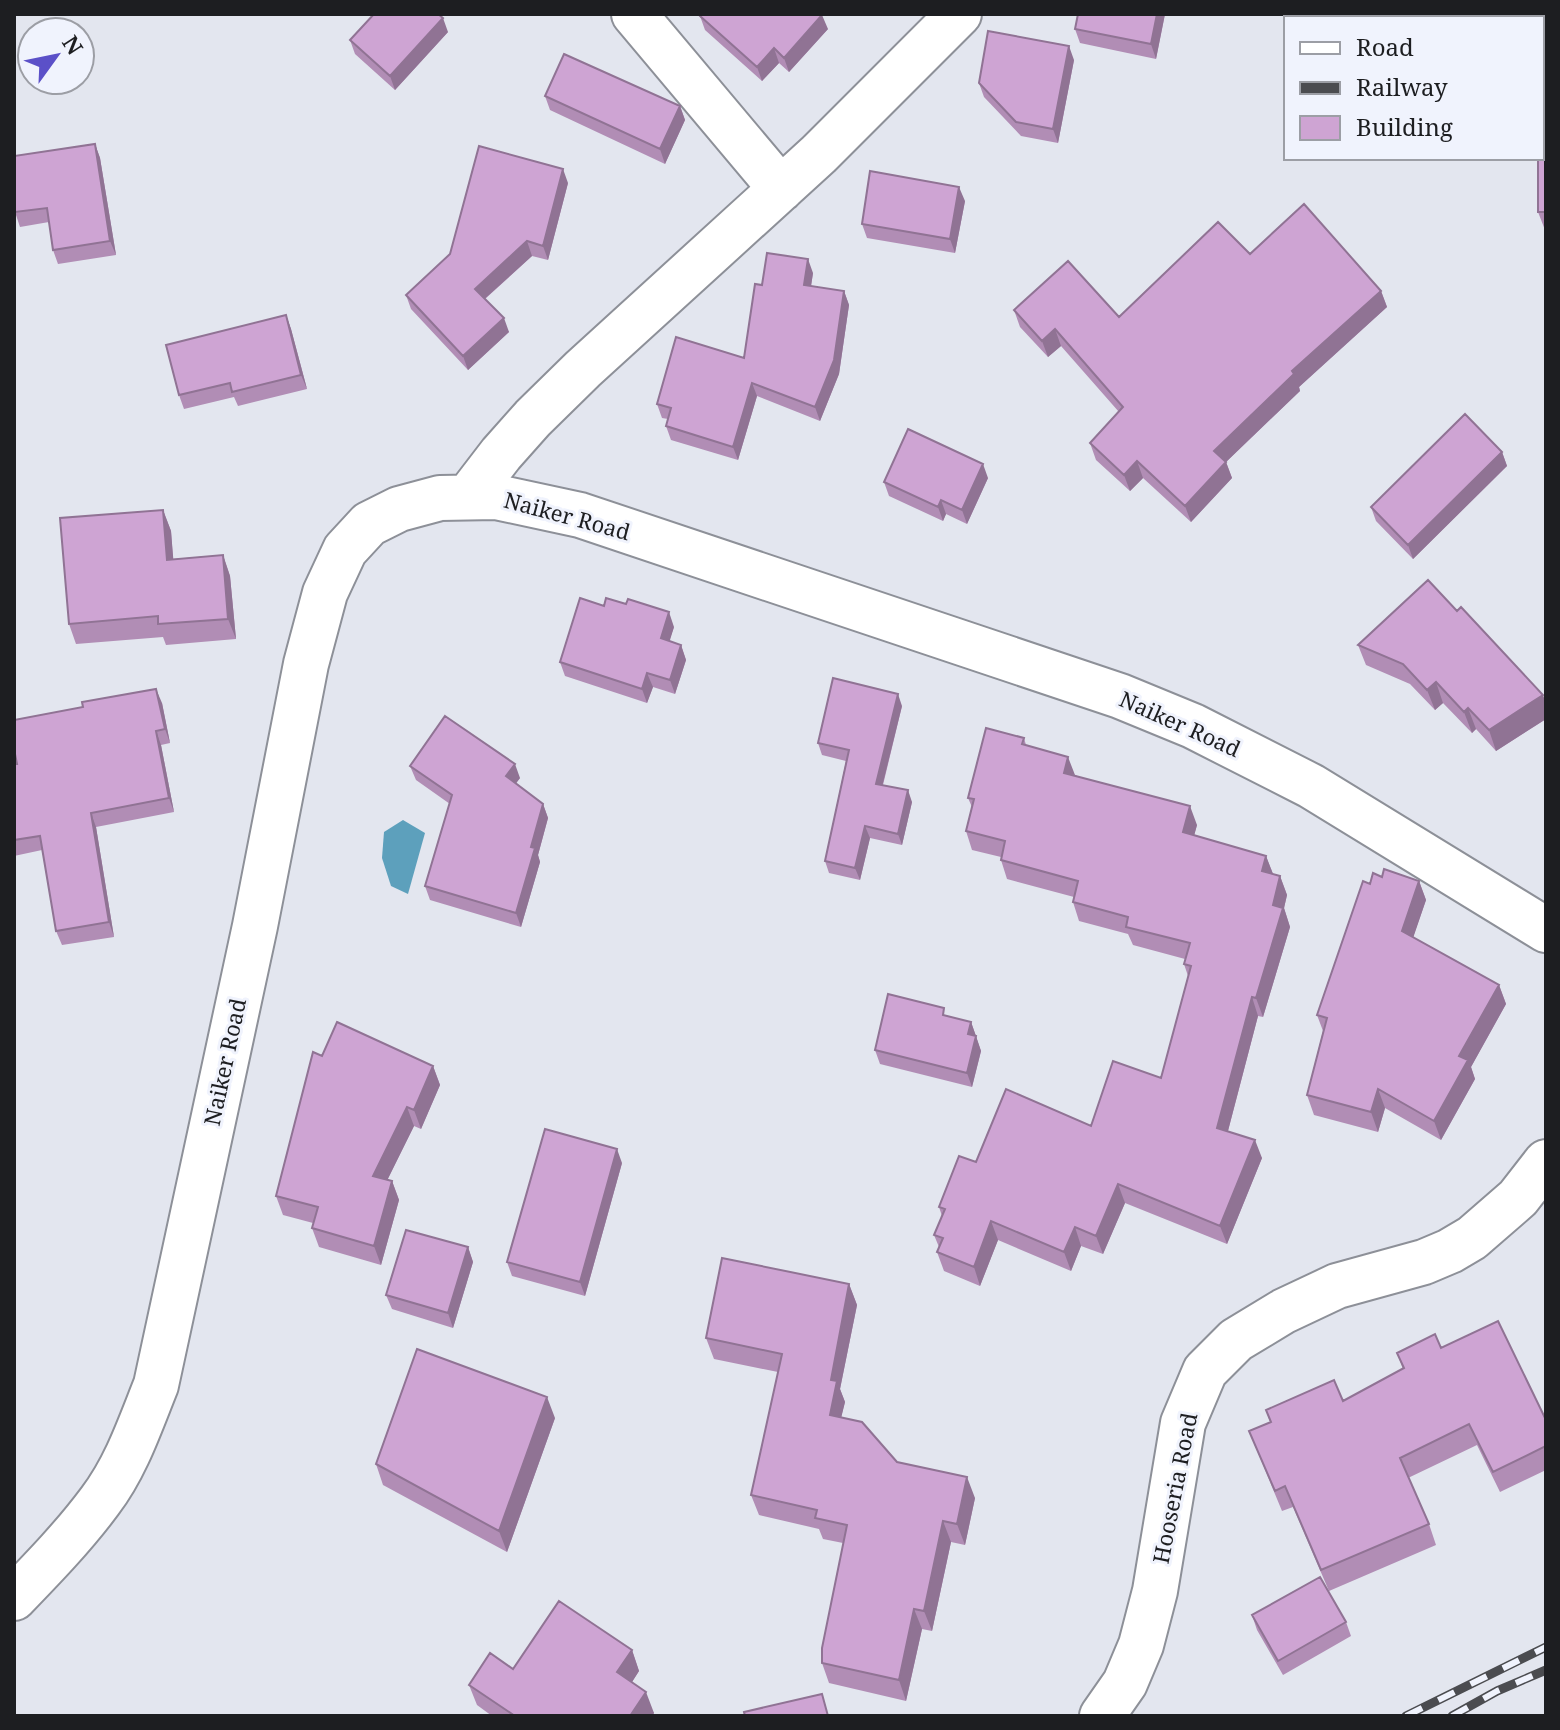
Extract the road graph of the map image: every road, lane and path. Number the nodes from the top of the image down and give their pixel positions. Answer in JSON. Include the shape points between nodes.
{"nodes":[{"id":1,"x":634,"y":14,"type":"edge"},
{"id":2,"x":959,"y":14,"type":"edge"},
{"id":3,"x":781,"y":189,"type":"junction"},
{"id":4,"x":468,"y":497,"type":"junction"},
{"id":5,"x":1546,"y":930,"type":"edge"},
{"id":6,"x":1546,"y":1162,"type":"edge"},
{"id":7,"x":14,"y":1598,"type":"edge"},
{"id":8,"x":1102,"y":1716,"type":"edge"}],
"edges":[{"from":1,"to":3,"type":"street"},
{"from":2,"to":3,"type":"street"},
{"from":3,"to":4,"type":"street","via":[[533,418]]},
{"from":4,"to":5,"type":"street","name":"Naiker Road","via":[[496,497],[580,515],[1120,696],[1311,786]]},
{"from":4,"to":7,"type":"street","name":"Naiker Road","via":[[413,505],[369,524],[345,550],[325,593],[156,1385],[130,1449],[101,1500]]},
{"from":6,"to":8,"type":"street","name":"Hooseria Road","via":[[1518,1198],[1472,1238],[1424,1262],[1337,1286],[1284,1311],[1236,1340],[1205,1371],[1183,1423],[1141,1645],[1125,1683]]}]}
